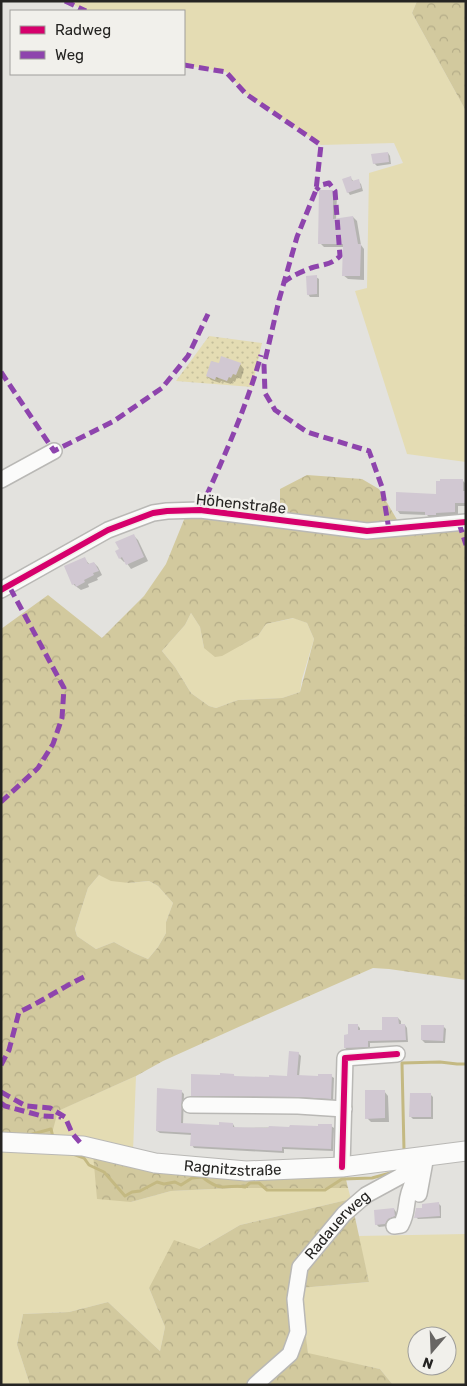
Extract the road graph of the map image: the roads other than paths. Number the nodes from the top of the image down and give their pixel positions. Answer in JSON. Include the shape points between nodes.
{"nodes":[{"id":1,"x":54,"y":451,"type":"dead end"},
{"id":2,"x":1,"y":480,"type":"edge"},
{"id":3,"x":466,"y":522,"type":"edge"},
{"id":4,"x":1,"y":590,"type":"edge"},
{"id":5,"x":397,"y":1054,"type":"dead end"},
{"id":6,"x":190,"y":1105,"type":"dead end"},
{"id":7,"x":344,"y":1109,"type":"junction"},
{"id":8,"x":1,"y":1142,"type":"edge"},
{"id":9,"x":466,"y":1151,"type":"edge"},
{"id":10,"x":420,"y":1157,"type":"junction"},
{"id":11,"x":342,"y":1168,"type":"junction"},
{"id":12,"x":419,"y":1194,"type":"dead end"},
{"id":13,"x":394,"y":1226,"type":"dead end"},
{"id":14,"x":255,"y":1385,"type":"edge"}],
"edges":[{"from":1,"to":2,"type":"street"},
{"from":3,"to":4,"type":"street","name":"Höhenstraße","via":[[367,531],[200,510],[166,511],[108,530]]},
{"from":5,"to":7,"type":"street","via":[[345,1058]]},
{"from":6,"to":7,"type":"street"},
{"from":7,"to":11,"type":"street"},
{"from":8,"to":11,"type":"main road","name":"Ragnitzstraße","via":[[82,1146],[155,1163],[246,1170]]},
{"from":9,"to":10,"type":"main road","name":"Ragnitzstraße"},
{"from":10,"to":11,"type":"main road","name":"Ragnitzstraße"},
{"from":10,"to":12,"type":"street"},
{"from":10,"to":13,"type":"street","via":[[408,1196],[406,1216],[401,1225]]},
{"from":10,"to":14,"type":"street","name":"Radauerweg","via":[[401,1176],[366,1195],[344,1214],[300,1267],[295,1299],[298,1332],[290,1354]]}]}
